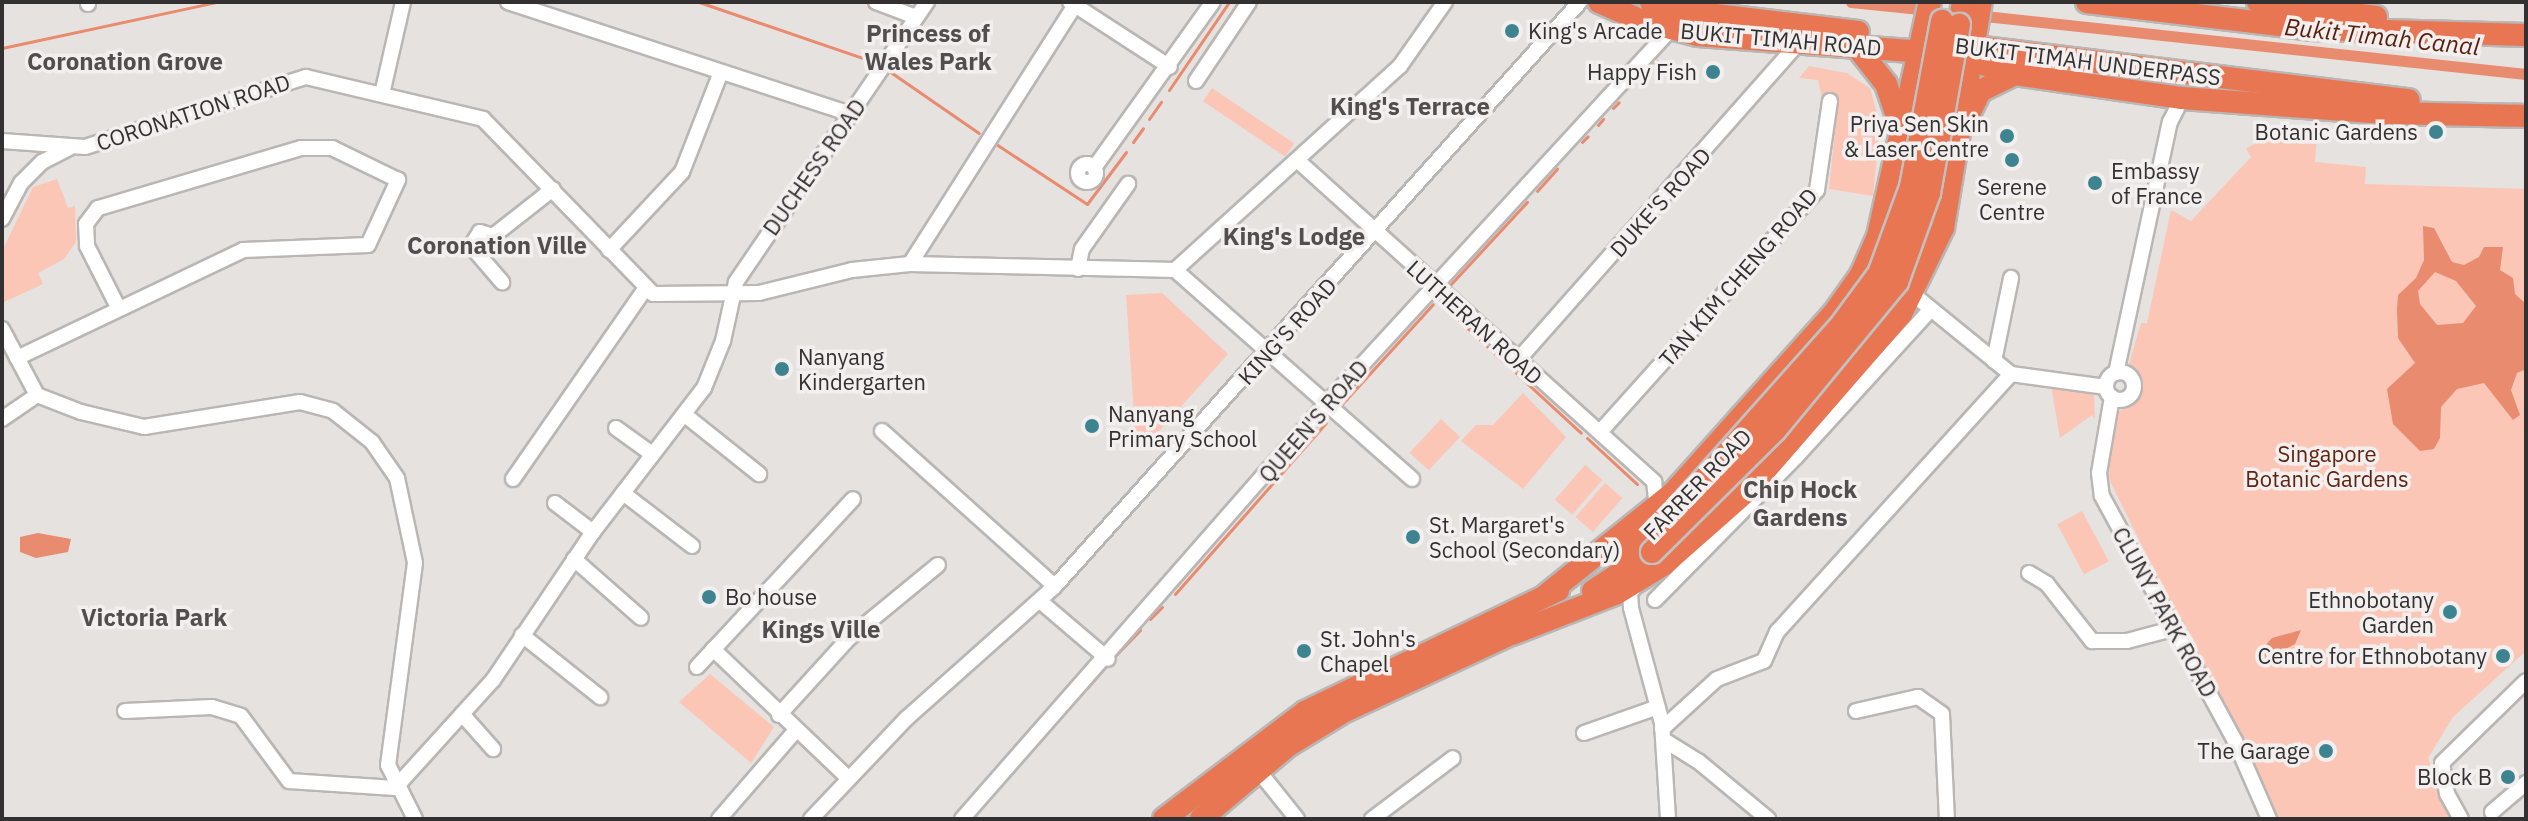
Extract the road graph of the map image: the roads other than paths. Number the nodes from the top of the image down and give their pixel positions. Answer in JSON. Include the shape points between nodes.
{"nodes":[{"id":1,"x":403,"y":2,"type":"edge"},
{"id":2,"x":508,"y":2,"type":"edge"},
{"id":3,"x":876,"y":2,"type":"edge"},
{"id":4,"x":927,"y":2,"type":"edge"},
{"id":5,"x":1213,"y":2,"type":"edge"},
{"id":6,"x":1249,"y":2,"type":"edge"},
{"id":7,"x":1445,"y":2,"type":"edge"},
{"id":8,"x":1580,"y":2,"type":"edge"},
{"id":9,"x":1599,"y":2,"type":"edge"},
{"id":10,"x":1651,"y":2,"type":"edge"},
{"id":11,"x":1963,"y":2,"type":"edge"},
{"id":12,"x":1981,"y":2,"type":"edge"},
{"id":13,"x":2087,"y":2,"type":"edge"},
{"id":14,"x":2258,"y":2,"type":"edge"},
{"id":15,"x":1074,"y":3,"type":"edge"},
{"id":16,"x":2383,"y":10,"type":"edge"},
{"id":17,"x":916,"y":17,"type":"junction"},
{"id":18,"x":1949,"y":25,"type":"edge"},
{"id":19,"x":2526,"y":28,"type":"edge"},
{"id":20,"x":1671,"y":29,"type":"junction"},
{"id":21,"x":2526,"y":35,"type":"edge"},
{"id":22,"x":1800,"y":41,"type":"junction"},
{"id":23,"x":1856,"y":46,"type":"junction"},
{"id":24,"x":1920,"y":53,"type":"junction"},
{"id":25,"x":1170,"y":67,"type":"junction"},
{"id":26,"x":721,"y":72,"type":"junction"},
{"id":27,"x":2015,"y":74,"type":"junction"},
{"id":28,"x":1196,"y":81,"type":"dead end"},
{"id":29,"x":382,"y":94,"type":"junction"},
{"id":30,"x":2174,"y":97,"type":"junction"},
{"id":31,"x":1830,"y":101,"type":"dead end"},
{"id":32,"x":851,"y":114,"type":"junction"},
{"id":33,"x":2526,"y":114,"type":"edge"},
{"id":34,"x":1902,"y":132,"type":"junction"},
{"id":35,"x":1960,"y":134,"type":"junction"},
{"id":36,"x":2,"y":141,"type":"edge"},
{"id":37,"x":69,"y":148,"type":"junction"},
{"id":38,"x":1297,"y":160,"type":"junction"},
{"id":39,"x":1094,"y":168,"type":"dead end"},
{"id":40,"x":1894,"y":170,"type":"junction"},
{"id":41,"x":1952,"y":178,"type":"junction"},
{"id":42,"x":1128,"y":184,"type":"dead end"},
{"id":43,"x":553,"y":189,"type":"junction"},
{"id":44,"x":2,"y":219,"type":"edge"},
{"id":45,"x":1376,"y":232,"type":"junction"},
{"id":46,"x":609,"y":250,"type":"junction"},
{"id":47,"x":910,"y":264,"type":"junction"},
{"id":48,"x":1078,"y":269,"type":"junction"},
{"id":49,"x":1175,"y":270,"type":"junction"},
{"id":50,"x":2011,"y":278,"type":"dead end"},
{"id":51,"x":502,"y":282,"type":"dead end"},
{"id":52,"x":1433,"y":287,"type":"junction"},
{"id":53,"x":645,"y":289,"type":"junction"},
{"id":54,"x":732,"y":295,"type":"junction"},
{"id":55,"x":1922,"y":302,"type":"junction"},
{"id":56,"x":118,"y":307,"type":"junction"},
{"id":57,"x":2,"y":329,"type":"edge"},
{"id":58,"x":1269,"y":352,"type":"junction"},
{"id":59,"x":17,"y":358,"type":"junction"},
{"id":60,"x":1518,"y":360,"type":"junction"},
{"id":61,"x":1994,"y":361,"type":"junction"},
{"id":62,"x":2116,"y":373,"type":"junction"},
{"id":63,"x":2011,"y":374,"type":"junction"},
{"id":64,"x":2109,"y":392,"type":"junction"},
{"id":65,"x":37,"y":395,"type":"junction"},
{"id":66,"x":1326,"y":404,"type":"junction"},
{"id":67,"x":685,"y":415,"type":"junction"},
{"id":68,"x":2,"y":419,"type":"edge"},
{"id":69,"x":616,"y":428,"type":"dead end"},
{"id":70,"x":882,"y":431,"type":"dead end"},
{"id":71,"x":1600,"y":432,"type":"junction"},
{"id":72,"x":652,"y":454,"type":"junction"},
{"id":73,"x":759,"y":474,"type":"dead end"},
{"id":74,"x":513,"y":479,"type":"dead end"},
{"id":75,"x":1412,"y":479,"type":"dead end"},
{"id":76,"x":1654,"y":482,"type":"junction"},
{"id":77,"x":1683,"y":483,"type":"junction"},
{"id":78,"x":623,"y":493,"type":"junction"},
{"id":79,"x":853,"y":499,"type":"dead end"},
{"id":80,"x":555,"y":503,"type":"dead end"},
{"id":81,"x":1663,"y":513,"type":"junction"},
{"id":82,"x":593,"y":532,"type":"junction"},
{"id":83,"x":692,"y":546,"type":"dead end"},
{"id":84,"x":574,"y":559,"type":"junction"},
{"id":85,"x":938,"y":565,"type":"dead end"},
{"id":86,"x":2029,"y":573,"type":"dead end"},
{"id":87,"x":1638,"y":583,"type":"junction"},
{"id":88,"x":1055,"y":586,"type":"junction"},
{"id":89,"x":1655,"y":600,"type":"dead end"},
{"id":90,"x":1040,"y":601,"type":"junction"},
{"id":91,"x":1587,"y":607,"type":"junction"},
{"id":92,"x":641,"y":618,"type":"dead end"},
{"id":93,"x":1634,"y":624,"type":"junction"},
{"id":94,"x":2176,"y":628,"type":"junction"},
{"id":95,"x":1512,"y":634,"type":"junction"},
{"id":96,"x":522,"y":635,"type":"junction"},
{"id":97,"x":713,"y":649,"type":"junction"},
{"id":98,"x":1108,"y":659,"type":"junction"},
{"id":99,"x":697,"y":667,"type":"dead end"},
{"id":100,"x":2526,"y":681,"type":"edge"},
{"id":101,"x":600,"y":697,"type":"dead end"},
{"id":102,"x":1658,"y":707,"type":"junction"},
{"id":103,"x":125,"y":711,"type":"dead end"},
{"id":104,"x":1856,"y":711,"type":"dead end"},
{"id":105,"x":462,"y":714,"type":"junction"},
{"id":106,"x":779,"y":715,"type":"junction"},
{"id":107,"x":796,"y":730,"type":"junction"},
{"id":108,"x":1584,"y":733,"type":"dead end"},
{"id":109,"x":1663,"y":735,"type":"junction"},
{"id":110,"x":493,"y":749,"type":"dead end"},
{"id":111,"x":1453,"y":758,"type":"dead end"},
{"id":112,"x":1257,"y":769,"type":"junction"},
{"id":113,"x":847,"y":777,"type":"junction"},
{"id":114,"x":2526,"y":783,"type":"edge"},
{"id":115,"x":395,"y":788,"type":"junction"},
{"id":116,"x":2492,"y":812,"type":"dead end"},
{"id":117,"x":1758,"y":814,"type":"edge"},
{"id":118,"x":415,"y":819,"type":"edge"},
{"id":119,"x":719,"y":819,"type":"edge"},
{"id":120,"x":811,"y":819,"type":"edge"},
{"id":121,"x":962,"y":819,"type":"edge"},
{"id":122,"x":1164,"y":819,"type":"edge"},
{"id":123,"x":1201,"y":819,"type":"edge"},
{"id":124,"x":1297,"y":819,"type":"edge"},
{"id":125,"x":1372,"y":819,"type":"edge"},
{"id":126,"x":1668,"y":819,"type":"edge"},
{"id":127,"x":1768,"y":819,"type":"edge"},
{"id":128,"x":1947,"y":819,"type":"edge"},
{"id":129,"x":2269,"y":819,"type":"edge"},
{"id":130,"x":2461,"y":819,"type":"edge"}],
"edges":[{"from":1,"to":29,"type":"street"},
{"from":2,"to":26,"type":"street"},
{"from":3,"to":17,"type":"street"},
{"from":4,"to":17,"type":"street","name":"DUCHESS ROAD"},
{"from":5,"to":25,"type":"street"},
{"from":6,"to":28,"type":"street"},
{"from":7,"to":38,"type":"street","via":[[1400,66]]},
{"from":8,"to":45,"type":"street","name":"KING'S ROAD"},
{"from":9,"to":20,"type":"highway","name":"BUKIT TIMAH ROAD"},
{"from":10,"to":33,"type":"highway","name":"BUKIT TIMAH UNDERPASS","via":[[1700,13]]},
{"from":11,"to":18,"type":"highway"},
{"from":12,"to":18,"type":"highway"},
{"from":13,"to":21,"type":"highway","via":[[2315,29]]},
{"from":14,"to":16,"type":"highway"},
{"from":15,"to":25,"type":"street"},
{"from":15,"to":47,"type":"street"},
{"from":16,"to":19,"type":"highway"},
{"from":17,"to":32,"type":"street","name":"DUCHESS ROAD"},
{"from":18,"to":24,"type":"highway","name":"BUKIT TIMAH ROAD"},
{"from":18,"to":24,"type":"highway"},
{"from":18,"to":27,"type":"highway","name":"BUKIT TIMAH ROAD"},
{"from":18,"to":35,"type":"highway"},
{"from":18,"to":81,"type":"highway","name":"FARRER ROAD","bridge":true,"via":[[1911,187],[1879,274],[1830,338]]},
{"from":18,"to":95,"type":"highway","name":"FARRER ROAD","bridge":true,"via":[[1929,193],[1897,282],[1775,430],[1652,552]]},
{"from":20,"to":22,"type":"highway","name":"BUKIT TIMAH ROAD"},
{"from":20,"to":52,"type":"street","name":"QUEEN'S ROAD"},
{"from":22,"to":23,"type":"highway","name":"BUKIT TIMAH ROAD"},
{"from":22,"to":60,"type":"street","name":"DUKE'S ROAD"},
{"from":23,"to":24,"type":"highway","name":"BUKIT TIMAH ROAD"},
{"from":23,"to":34,"type":"highway","via":[[1886,84]]},
{"from":24,"to":34,"type":"highway"},
{"from":25,"to":39,"type":"street"},
{"from":26,"to":32,"type":"street"},
{"from":26,"to":46,"type":"street","via":[[682,172]]},
{"from":27,"to":30,"type":"highway","name":"BUKIT TIMAH ROAD"},
{"from":27,"to":35,"type":"highway","via":[[1980,91]]},
{"from":29,"to":37,"type":"street","name":"CORONATION ROAD","via":[[306,77],[287,80]]},
{"from":29,"to":43,"type":"street","name":"CORONATION ROAD","via":[[483,119]]},
{"from":30,"to":33,"type":"highway","name":"BUKIT TIMAH ROAD","via":[[2388,113]]},
{"from":30,"to":62,"type":"street"},
{"from":31,"to":71,"type":"street","name":"TAN KIM CHENG ROAD","via":[[1817,190]]},
{"from":32,"to":54,"type":"street","name":"DUCHESS ROAD","via":[[777,219]]},
{"from":34,"to":40,"type":"highway"},
{"from":35,"to":41,"type":"highway"},
{"from":36,"to":37,"type":"street","name":"CORONATION ROAD"},
{"from":37,"to":44,"type":"street","via":[[42,162],[21,183]]},
{"from":38,"to":45,"type":"street","name":"LUTHERAN ROAD"},
{"from":38,"to":49,"type":"street"},
{"from":40,"to":41,"type":"highway","via":[[1909,156],[1928,155]]},
{"from":40,"to":77,"type":"highway","via":[[1878,236],[1861,275],[1834,313]]},
{"from":41,"to":55,"type":"highway"},
{"from":42,"to":48,"type":"street","via":[[1082,249]]},
{"from":43,"to":46,"type":"street","name":"CORONATION ROAD"},
{"from":43,"to":51,"type":"street","via":[[493,236],[495,250],[483,257]]},
{"from":45,"to":52,"type":"street","name":"LUTHERAN ROAD"},
{"from":45,"to":58,"type":"street","name":"KING'S ROAD"},
{"from":46,"to":53,"type":"street","name":"CORONATION ROAD"},
{"from":47,"to":48,"type":"street"},
{"from":47,"to":54,"type":"street","via":[[852,270]]},
{"from":48,"to":49,"type":"street"},
{"from":49,"to":58,"type":"street"},
{"from":50,"to":61,"type":"street"},
{"from":52,"to":60,"type":"street","name":"LUTHERAN ROAD"},
{"from":52,"to":66,"type":"street","name":"QUEEN'S ROAD"},
{"from":53,"to":54,"type":"street","via":[[669,297]]},
{"from":53,"to":74,"type":"street"},
{"from":54,"to":67,"type":"street","name":"DUCHESS ROAD","via":[[712,373]]},
{"from":55,"to":61,"type":"street"},
{"from":55,"to":87,"type":"highway","via":[[1748,490]]},
{"from":55,"to":89,"type":"street","via":[[1796,457]]},
{"from":56,"to":56,"type":"street","via":[[243,250],[368,245],[398,180],[332,148],[301,148],[98,208],[86,224],[87,246]]},
{"from":56,"to":59,"type":"street"},
{"from":57,"to":59,"type":"street"},
{"from":58,"to":66,"type":"street"},
{"from":58,"to":88,"type":"street","name":"KING'S ROAD"},
{"from":59,"to":65,"type":"street"},
{"from":60,"to":71,"type":"street","name":"LUTHERAN ROAD"},
{"from":61,"to":63,"type":"street"},
{"from":62,"to":64,"type":"street"},
{"from":62,"to":64,"type":"street","via":[[2130,376],[2134,390],[2124,399]]},
{"from":63,"to":64,"type":"street"},
{"from":63,"to":109,"type":"street","via":[[1777,632],[1764,661],[1717,679]]},
{"from":64,"to":94,"type":"street","name":"CLUNY PARK ROAD","via":[[2099,473],[2102,496]]},
{"from":65,"to":68,"type":"street"},
{"from":65,"to":115,"type":"street","via":[[144,427],[248,408],[314,404],[333,411],[372,442],[397,478],[415,563],[388,752]]},
{"from":66,"to":75,"type":"street"},
{"from":66,"to":98,"type":"street","name":"QUEEN'S ROAD"},
{"from":67,"to":72,"type":"street","name":"DUCHESS ROAD"},
{"from":67,"to":73,"type":"street"},
{"from":69,"to":72,"type":"street"},
{"from":70,"to":88,"type":"street"},
{"from":71,"to":76,"type":"street","name":"LUTHERAN ROAD"},
{"from":72,"to":78,"type":"street","name":"DUCHESS ROAD"},
{"from":76,"to":77,"type":"street"},
{"from":76,"to":81,"type":"street"},
{"from":77,"to":81,"type":"highway"},
{"from":78,"to":82,"type":"street","name":"DUCHESS ROAD"},
{"from":78,"to":83,"type":"street"},
{"from":79,"to":97,"type":"street"},
{"from":80,"to":82,"type":"street"},
{"from":81,"to":122,"type":"highway","name":"FARRER ROAD","via":[[1630,551],[1305,712]]},
{"from":82,"to":84,"type":"street","name":"DUCHESS ROAD"},
{"from":84,"to":92,"type":"street"},
{"from":84,"to":96,"type":"street","name":"DUCHESS ROAD"},
{"from":85,"to":106,"type":"street","via":[[849,638]]},
{"from":86,"to":94,"type":"street","via":[[2047,584],[2092,641],[2127,641]]},
{"from":87,"to":91,"type":"highway"},
{"from":87,"to":93,"type":"street","via":[[1630,593]]},
{"from":88,"to":90,"type":"street","name":"KING'S ROAD"},
{"from":90,"to":98,"type":"street"},
{"from":90,"to":113,"type":"street","name":"KING'S ROAD"},
{"from":91,"to":93,"type":"street","via":[[1617,606]]},
{"from":91,"to":95,"type":"highway"},
{"from":93,"to":102,"type":"street"},
{"from":94,"to":129,"type":"street","name":"CLUNY PARK ROAD"},
{"from":95,"to":112,"type":"highway","name":"FARRER ROAD","via":[[1345,711]]},
{"from":96,"to":101,"type":"street"},
{"from":96,"to":105,"type":"street","name":"DUCHESS ROAD","via":[[493,680]]},
{"from":97,"to":99,"type":"street"},
{"from":97,"to":106,"type":"street"},
{"from":98,"to":121,"type":"street","name":"QUEEN'S ROAD"},
{"from":100,"to":130,"type":"street","via":[[2442,763],[2447,794]]},
{"from":102,"to":108,"type":"street"},
{"from":102,"to":109,"type":"street"},
{"from":103,"to":115,"type":"street","via":[[212,707],[241,716],[289,781]]},
{"from":104,"to":128,"type":"street","via":[[1918,697],[1942,714]]},
{"from":105,"to":110,"type":"street"},
{"from":105,"to":115,"type":"street","name":"DUCHESS ROAD"},
{"from":106,"to":107,"type":"street"},
{"from":107,"to":113,"type":"street"},
{"from":107,"to":119,"type":"street"},
{"from":109,"to":117,"type":"street"},
{"from":109,"to":126,"type":"street"},
{"from":111,"to":125,"type":"street"},
{"from":112,"to":123,"type":"highway","name":"FARRER ROAD"},
{"from":112,"to":124,"type":"street"},
{"from":113,"to":120,"type":"street","name":"KING'S ROAD"},
{"from":114,"to":116,"type":"street"},
{"from":115,"to":118,"type":"street"},
{"from":117,"to":127,"type":"street"}]}
